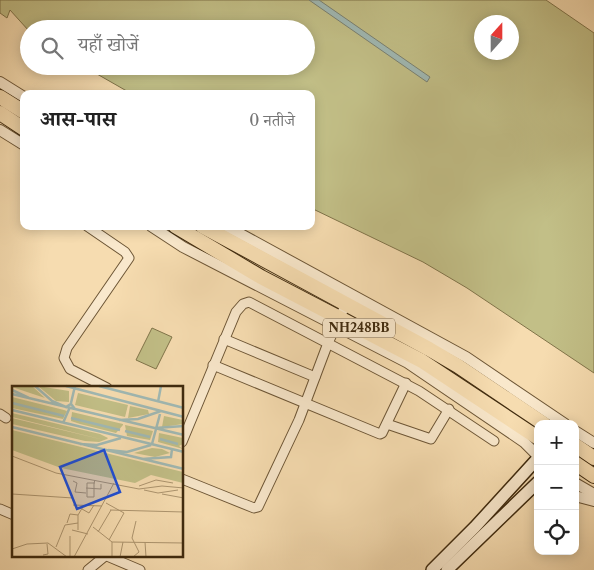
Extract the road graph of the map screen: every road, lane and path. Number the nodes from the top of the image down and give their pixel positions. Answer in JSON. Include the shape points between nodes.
{"nodes":[{"id":1,"x":0,"y":82,"type":"edge"},
{"id":2,"x":20,"y":94,"type":"edge"},
{"id":3,"x":0,"y":97,"type":"edge"},
{"id":4,"x":20,"y":110,"type":"edge"},
{"id":5,"x":0,"y":113,"type":"edge"},
{"id":6,"x":20,"y":126,"type":"edge"},
{"id":7,"x":0,"y":130,"type":"edge"},
{"id":8,"x":20,"y":142,"type":"edge"},
{"id":9,"x":94,"y":230,"type":"edge"},
{"id":10,"x":158,"y":230,"type":"edge"},
{"id":11,"x":182,"y":230,"type":"edge"},
{"id":12,"x":209,"y":230,"type":"edge"},
{"id":13,"x":233,"y":230,"type":"edge"},
{"id":14,"x":346,"y":304,"type":"junction"},
{"id":15,"x":338,"y":321,"type":"junction"},
{"id":16,"x":224,"y":339,"type":"junction"},
{"id":17,"x":328,"y":343,"type":"junction"},
{"id":18,"x":213,"y":365,"type":"junction"},
{"id":19,"x":315,"y":377,"type":"junction"},
{"id":20,"x":406,"y":383,"type":"junction"},
{"id":21,"x":103,"y":386,"type":"edge"},
{"id":22,"x":305,"y":403,"type":"junction"},
{"id":23,"x":449,"y":409,"type":"junction"},
{"id":24,"x":187,"y":417,"type":"edge"},
{"id":25,"x":538,"y":420,"type":"edge"},
{"id":26,"x":559,"y":420,"type":"edge"},
{"id":27,"x":387,"y":424,"type":"junction"},
{"id":28,"x":184,"y":432,"type":"edge"},
{"id":29,"x":579,"y":433,"type":"edge"},
{"id":30,"x":534,"y":435,"type":"edge"},
{"id":31,"x":494,"y":441,"type":"dead end"},
{"id":32,"x":594,"y":442,"type":"edge"},
{"id":33,"x":579,"y":448,"type":"edge"},
{"id":34,"x":534,"y":453,"type":"edge"},
{"id":35,"x":594,"y":458,"type":"edge"},
{"id":36,"x":534,"y":461,"type":"edge"},
{"id":37,"x":577,"y":465,"type":"edge"},
{"id":38,"x":594,"y":476,"type":"edge"},
{"id":39,"x":184,"y":480,"type":"edge"},
{"id":40,"x":579,"y":485,"type":"edge"},
{"id":41,"x":534,"y":487,"type":"edge"},
{"id":42,"x":594,"y":494,"type":"edge"},
{"id":43,"x":579,"y":497,"type":"edge"},
{"id":44,"x":594,"y":501,"type":"edge"},
{"id":45,"x":0,"y":509,"type":"edge"},
{"id":46,"x":12,"y":514,"type":"edge"},
{"id":47,"x":103,"y":558,"type":"edge"},
{"id":48,"x":111,"y":558,"type":"edge"},
{"id":49,"x":88,"y":570,"type":"edge"},
{"id":50,"x":140,"y":570,"type":"edge"},
{"id":51,"x":432,"y":570,"type":"edge"},
{"id":52,"x":446,"y":570,"type":"edge"}],
"edges":[{"from":1,"to":2,"type":"street"},
{"from":3,"to":4,"type":"highway"},
{"from":5,"to":6,"type":"highway"},
{"from":7,"to":8,"type":"street"},
{"from":9,"to":21,"type":"street","via":[[129,258],[67,348],[64,358],[70,369]]},
{"from":10,"to":15,"type":"street","via":[[183,246]]},
{"from":11,"to":15,"type":"highway","number":"NH248BB"},
{"from":12,"to":14,"type":"highway","number":"NH248BB"},
{"from":13,"to":26,"type":"street","via":[[466,357]]},
{"from":14,"to":15,"type":"street"},
{"from":14,"to":25,"type":"highway","number":"NH248BB","via":[[458,366]]},
{"from":15,"to":17,"type":"street"},
{"from":15,"to":30,"type":"highway","number":"NH248BB","via":[[422,361]]},
{"from":15,"to":34,"type":"street","via":[[408,363],[524,442]]},
{"from":16,"to":17,"type":"street","via":[[238,309],[249,302]]},
{"from":16,"to":18,"type":"street"},
{"from":16,"to":19,"type":"street"},
{"from":17,"to":19,"type":"street"},
{"from":17,"to":20,"type":"street"},
{"from":18,"to":22,"type":"street"},
{"from":18,"to":24,"type":"street"},
{"from":19,"to":22,"type":"street"},
{"from":20,"to":23,"type":"street"},
{"from":20,"to":27,"type":"street"},
{"from":22,"to":27,"type":"street","via":[[380,434]]},
{"from":22,"to":39,"type":"street","via":[[256,508]]},
{"from":23,"to":27,"type":"street","via":[[430,439]]},
{"from":23,"to":31,"type":"street"},
{"from":24,"to":28,"type":"street"},
{"from":29,"to":32,"type":"street"},
{"from":33,"to":35,"type":"highway"},
{"from":36,"to":51,"type":"main road"},
{"from":37,"to":38,"type":"highway"},
{"from":40,"to":42,"type":"street"},
{"from":41,"to":52,"type":"main road"},
{"from":43,"to":44,"type":"street"},
{"from":45,"to":46,"type":"street"},
{"from":47,"to":49,"type":"street"},
{"from":48,"to":50,"type":"street"}]}
